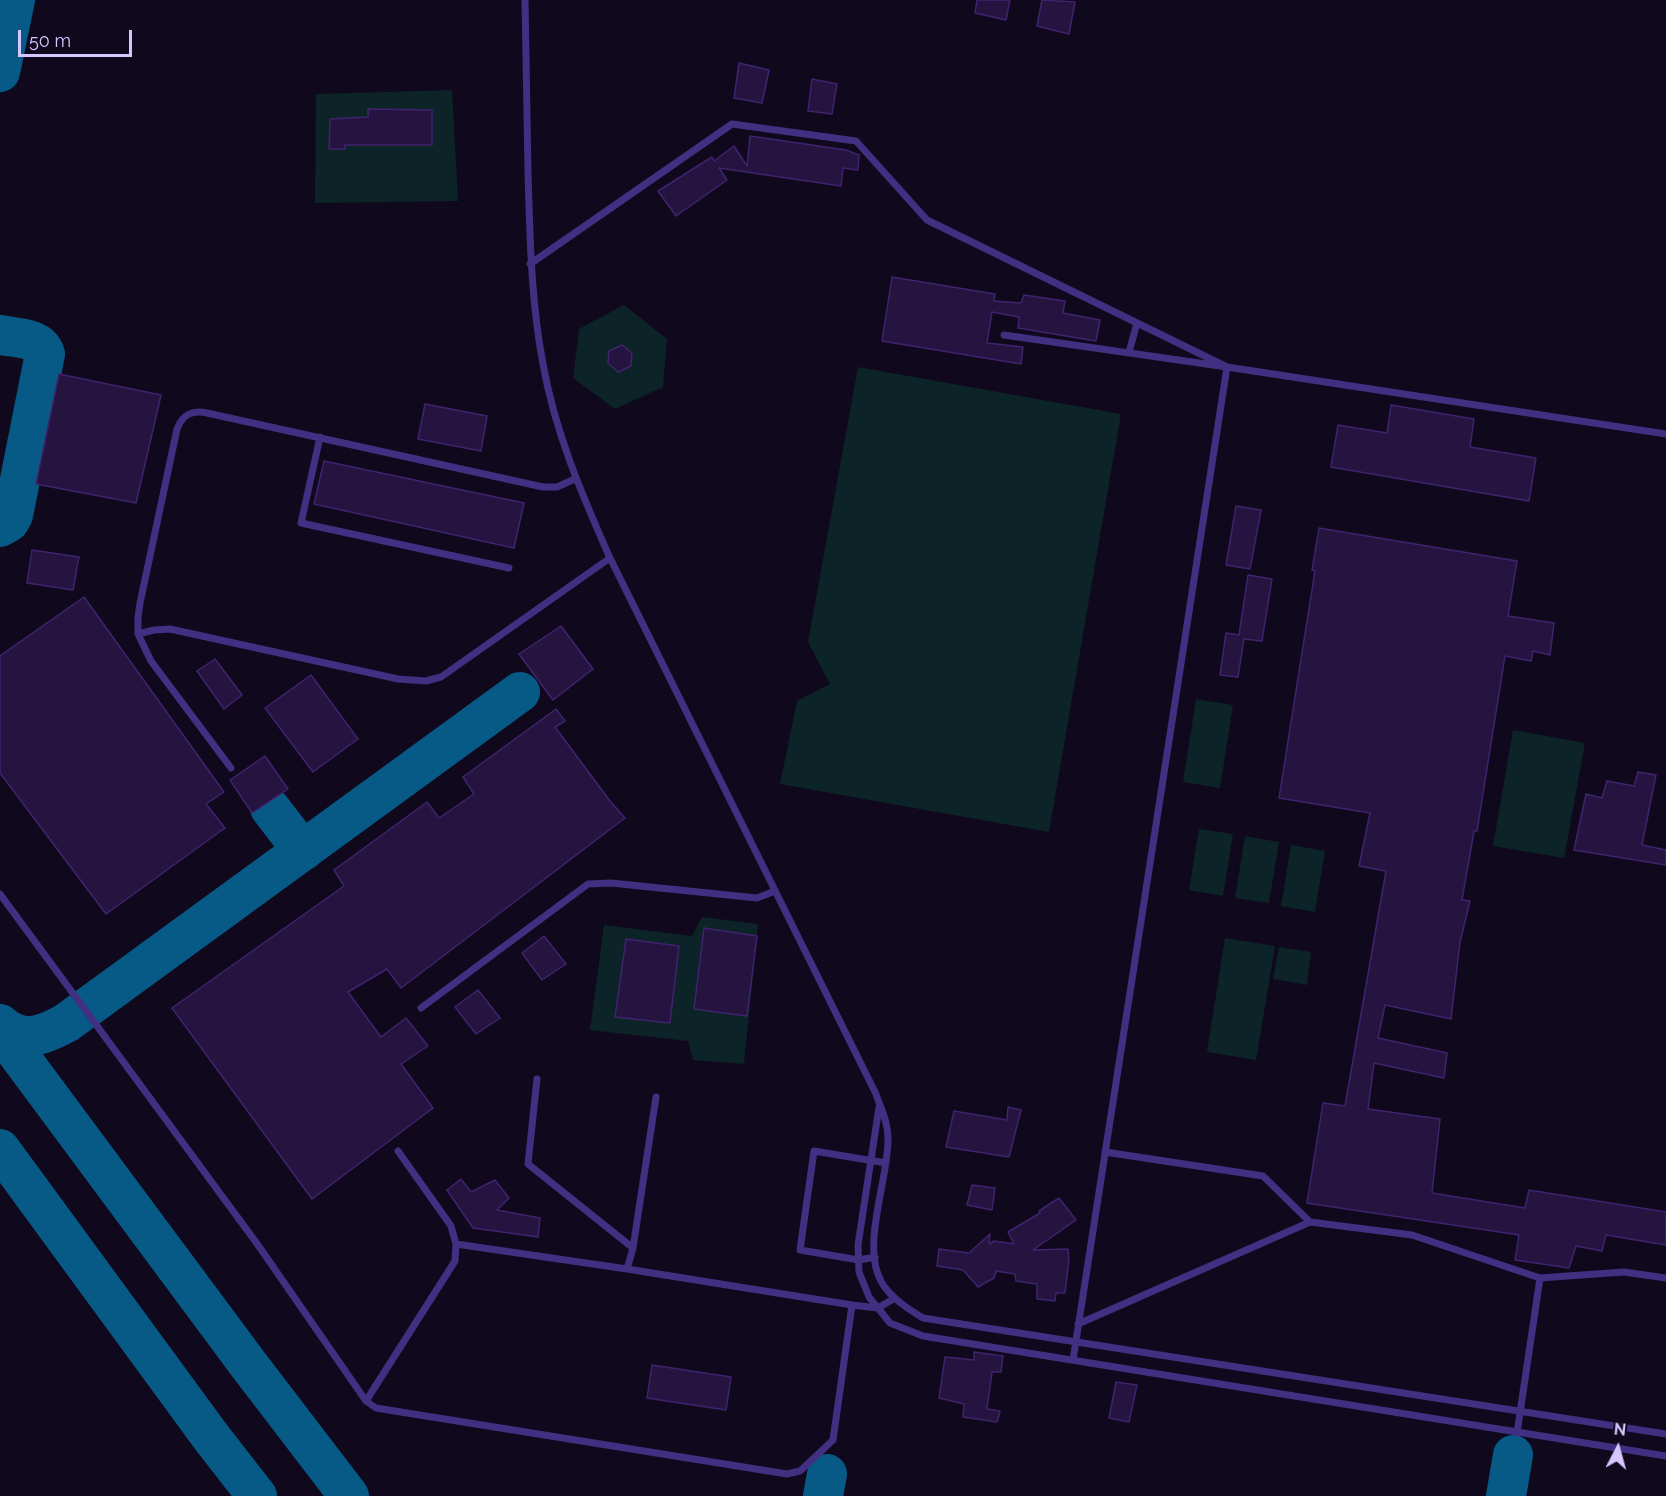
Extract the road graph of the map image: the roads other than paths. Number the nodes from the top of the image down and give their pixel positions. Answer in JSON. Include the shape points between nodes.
{"nodes":[{"id":1,"x":525,"y":0,"type":"edge"},
{"id":2,"x":530,"y":264,"type":"junction"},
{"id":3,"x":1137,"y":323,"type":"junction"},
{"id":4,"x":1004,"y":335,"type":"dead end"},
{"id":5,"x":1129,"y":352,"type":"junction"},
{"id":6,"x":1227,"y":367,"type":"junction"},
{"id":7,"x":1666,"y":434,"type":"edge"},
{"id":8,"x":320,"y":437,"type":"junction"},
{"id":9,"x":575,"y":479,"type":"junction"},
{"id":10,"x":610,"y":558,"type":"junction"},
{"id":11,"x":509,"y":568,"type":"dead end"},
{"id":12,"x":138,"y":634,"type":"junction"},
{"id":13,"x":231,"y":768,"type":"dead end"},
{"id":14,"x":775,"y":891,"type":"junction"},
{"id":15,"x":0,"y":894,"type":"edge"},
{"id":16,"x":421,"y":1008,"type":"dead end"},
{"id":17,"x":537,"y":1079,"type":"dead end"},
{"id":18,"x":656,"y":1097,"type":"dead end"},
{"id":19,"x":880,"y":1104,"type":"junction"},
{"id":20,"x":398,"y":1151,"type":"dead end"},
{"id":21,"x":1105,"y":1152,"type":"junction"},
{"id":22,"x":872,"y":1160,"type":"junction"},
{"id":23,"x":886,"y":1163,"type":"junction"},
{"id":24,"x":1310,"y":1222,"type":"junction"},
{"id":25,"x":456,"y":1244,"type":"junction"},
{"id":26,"x":633,"y":1248,"type":"junction"},
{"id":27,"x":875,"y":1257,"type":"junction"},
{"id":28,"x":859,"y":1260,"type":"junction"},
{"id":29,"x":627,"y":1269,"type":"junction"},
{"id":30,"x":1540,"y":1278,"type":"junction"},
{"id":31,"x":1666,"y":1278,"type":"edge"},
{"id":32,"x":895,"y":1298,"type":"junction"},
{"id":33,"x":852,"y":1305,"type":"junction"},
{"id":34,"x":878,"y":1308,"type":"junction"},
{"id":35,"x":1078,"y":1324,"type":"junction"},
{"id":36,"x":1075,"y":1342,"type":"junction"},
{"id":37,"x":1073,"y":1360,"type":"junction"},
{"id":38,"x":366,"y":1401,"type":"junction"},
{"id":39,"x":1520,"y":1411,"type":"junction"},
{"id":40,"x":1517,"y":1433,"type":"junction"},
{"id":41,"x":1666,"y":1434,"type":"edge"},
{"id":42,"x":1666,"y":1456,"type":"edge"}],
"edges":[{"from":1,"to":2,"type":"lane"},
{"from":2,"to":3,"type":"lane","via":[[732,124],[856,141],[927,220]]},
{"from":2,"to":9,"type":"lane","via":[[543,366]]},
{"from":3,"to":5,"type":"lane"},
{"from":3,"to":6,"type":"lane"},
{"from":4,"to":5,"type":"lane"},
{"from":5,"to":6,"type":"lane"},
{"from":6,"to":7,"type":"lane"},
{"from":6,"to":21,"type":"lane"},
{"from":8,"to":9,"type":"lane","via":[[543,487],[557,487]]},
{"from":8,"to":11,"type":"lane","via":[[301,523]]},
{"from":8,"to":12,"type":"lane","via":[[207,412],[184,416],[177,429],[144,585]]},
{"from":9,"to":10,"type":"lane"},
{"from":10,"to":12,"type":"lane","via":[[441,677],[426,681],[398,679],[170,629]]},
{"from":10,"to":14,"type":"lane"},
{"from":12,"to":13,"type":"lane","via":[[151,660]]},
{"from":14,"to":16,"type":"lane","via":[[757,898],[588,884]]},
{"from":14,"to":19,"type":"lane"},
{"from":15,"to":38,"type":"lane","via":[[258,1245]]},
{"from":17,"to":26,"type":"lane","via":[[528,1164]]},
{"from":18,"to":26,"type":"lane"},
{"from":19,"to":22,"type":"lane"},
{"from":19,"to":23,"type":"lane","via":[[888,1137]]},
{"from":20,"to":25,"type":"lane","via":[[451,1226]]},
{"from":21,"to":24,"type":"lane","via":[[1263,1176]]},
{"from":21,"to":35,"type":"lane"},
{"from":22,"to":23,"type":"lane"},
{"from":22,"to":28,"type":"lane"},
{"from":22,"to":28,"type":"lane","via":[[814,1151],[800,1250]]},
{"from":23,"to":27,"type":"lane"},
{"from":24,"to":30,"type":"lane","via":[[1412,1235]]},
{"from":24,"to":35,"type":"lane"},
{"from":25,"to":29,"type":"lane"},
{"from":25,"to":38,"type":"lane","via":[[455,1261]]},
{"from":26,"to":29,"type":"lane"},
{"from":27,"to":28,"type":"lane"},
{"from":27,"to":32,"type":"lane","via":[[886,1289]]},
{"from":28,"to":34,"type":"lane","via":[[859,1272]]},
{"from":29,"to":33,"type":"lane"},
{"from":30,"to":31,"type":"lane","via":[[1624,1272]]},
{"from":30,"to":39,"type":"lane"},
{"from":32,"to":34,"type":"lane"},
{"from":32,"to":36,"type":"lane","via":[[923,1318]]},
{"from":33,"to":34,"type":"lane"},
{"from":33,"to":38,"type":"lane","via":[[833,1440],[800,1471],[787,1474],[376,1408]]},
{"from":34,"to":37,"type":"lane","via":[[890,1323],[923,1336]]},
{"from":35,"to":36,"type":"lane"},
{"from":36,"to":37,"type":"lane"},
{"from":36,"to":39,"type":"lane"},
{"from":37,"to":40,"type":"lane"},
{"from":39,"to":40,"type":"lane"},
{"from":39,"to":41,"type":"lane"},
{"from":40,"to":42,"type":"lane"}]}
